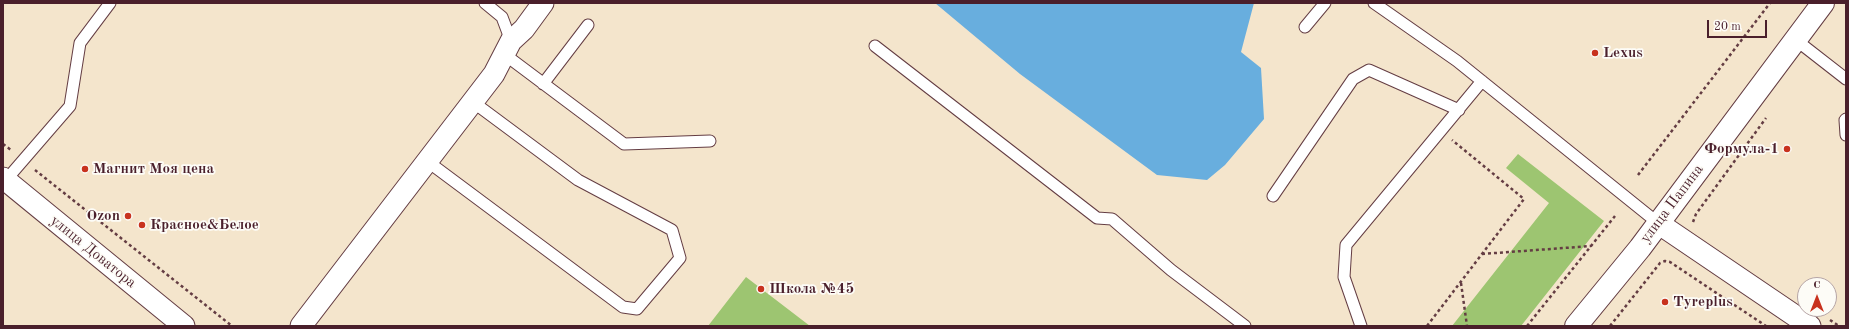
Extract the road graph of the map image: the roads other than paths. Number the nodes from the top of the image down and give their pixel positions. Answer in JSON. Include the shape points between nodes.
{"nodes":[{"id":1,"x":110,"y":3,"type":"edge"},
{"id":2,"x":486,"y":3,"type":"edge"},
{"id":3,"x":543,"y":3,"type":"edge"},
{"id":4,"x":1325,"y":3,"type":"edge"},
{"id":5,"x":1374,"y":3,"type":"edge"},
{"id":6,"x":1823,"y":3,"type":"edge"},
{"id":7,"x":588,"y":25,"type":"dead end"},
{"id":8,"x":1304,"y":27,"type":"dead end"},
{"id":9,"x":1796,"y":40,"type":"junction"},
{"id":10,"x":875,"y":46,"type":"dead end"},
{"id":11,"x":508,"y":48,"type":"junction"},
{"id":12,"x":1846,"y":79,"type":"edge"},
{"id":13,"x":1482,"y":81,"type":"junction"},
{"id":14,"x":543,"y":84,"type":"junction"},
{"id":15,"x":472,"y":102,"type":"junction"},
{"id":16,"x":1459,"y":110,"type":"junction"},
{"id":17,"x":1846,"y":119,"type":"edge"},
{"id":18,"x":1846,"y":135,"type":"edge"},
{"id":19,"x":710,"y":141,"type":"dead end"},
{"id":20,"x":427,"y":161,"type":"junction"},
{"id":21,"x":4,"y":179,"type":"edge"},
{"id":22,"x":1273,"y":196,"type":"dead end"},
{"id":23,"x":1658,"y":223,"type":"junction"},
{"id":24,"x":184,"y":326,"type":"edge"},
{"id":25,"x":301,"y":326,"type":"edge"},
{"id":26,"x":1244,"y":326,"type":"edge"},
{"id":27,"x":1361,"y":326,"type":"edge"},
{"id":28,"x":1576,"y":326,"type":"edge"},
{"id":29,"x":1810,"y":326,"type":"edge"}],
"edges":[{"from":1,"to":21,"type":"lane","via":[[80,43],[70,106]]},
{"from":2,"to":11,"type":"lane","via":[[502,17]]},
{"from":3,"to":11,"type":"street"},
{"from":4,"to":8,"type":"lane"},
{"from":5,"to":13,"type":"lane"},
{"from":6,"to":9,"type":"street","name":"улица Папина"},
{"from":7,"to":14,"type":"lane"},
{"from":9,"to":12,"type":"lane"},
{"from":9,"to":23,"type":"street","name":"улица Папина"},
{"from":10,"to":26,"type":"lane","via":[[1097,218],[1112,220],[1171,270]]},
{"from":11,"to":14,"type":"lane"},
{"from":11,"to":15,"type":"street","via":[[494,74]]},
{"from":13,"to":16,"type":"lane"},
{"from":13,"to":23,"type":"lane"},
{"from":14,"to":19,"type":"lane","via":[[624,144]]},
{"from":15,"to":20,"type":"street"},
{"from":15,"to":20,"type":"lane","via":[[578,180],[672,230],[680,258],[637,309],[623,307]]},
{"from":16,"to":22,"type":"lane","via":[[1369,70],[1353,79]]},
{"from":16,"to":27,"type":"lane","via":[[1346,245],[1344,277]]},
{"from":17,"to":18,"type":"lane"},
{"from":20,"to":25,"type":"street"},
{"from":21,"to":24,"type":"street","name":"улица Доватора"},
{"from":23,"to":28,"type":"street","name":"улица Папина"},
{"from":23,"to":29,"type":"street"}]}
